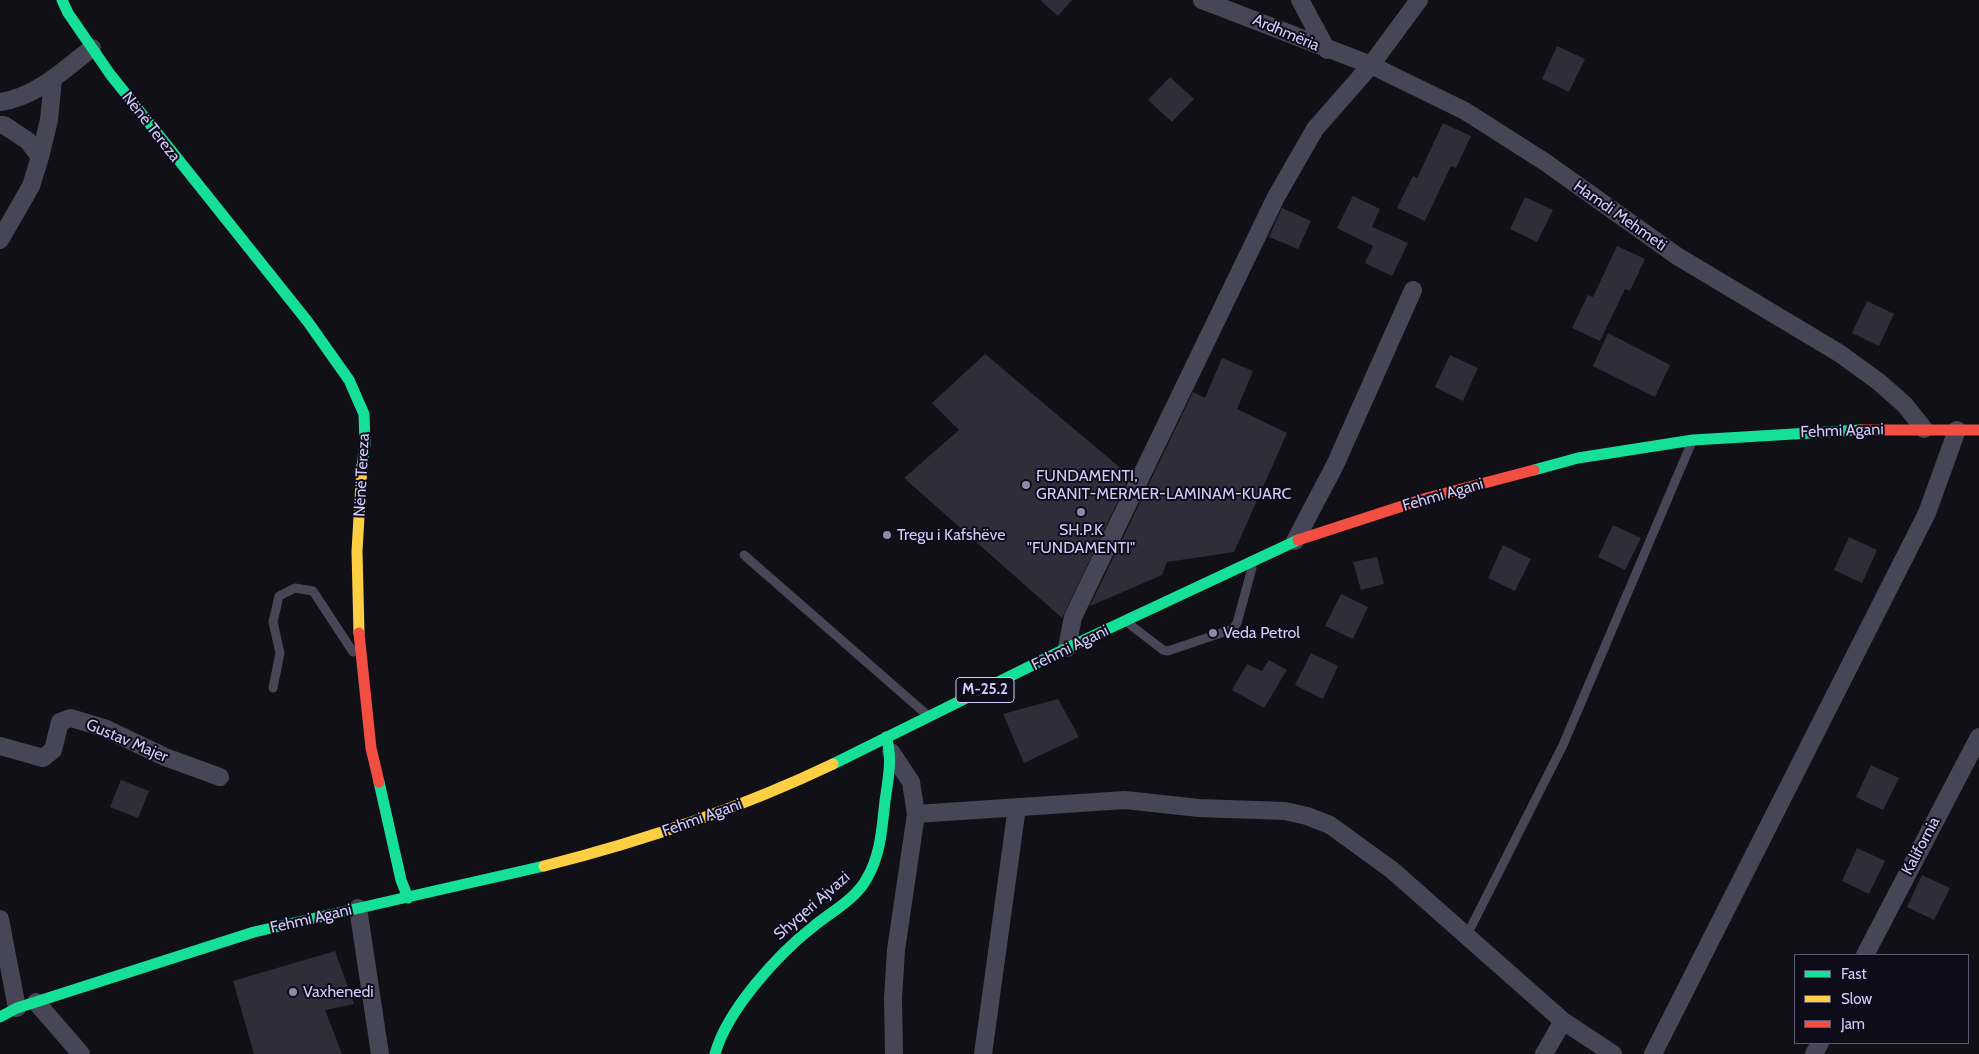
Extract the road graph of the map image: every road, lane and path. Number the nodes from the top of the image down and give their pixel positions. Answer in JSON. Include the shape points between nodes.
{"nodes":[{"id":1,"x":62,"y":0,"type":"edge"},
{"id":2,"x":1202,"y":0,"type":"edge"},
{"id":3,"x":1300,"y":0,"type":"edge"},
{"id":4,"x":1419,"y":0,"type":"edge"},
{"id":5,"x":92,"y":48,"type":"junction"},
{"id":6,"x":1327,"y":50,"type":"junction"},
{"id":7,"x":1371,"y":65,"type":"junction"},
{"id":8,"x":52,"y":79,"type":"junction"},
{"id":9,"x":18,"y":100,"type":"junction"},
{"id":10,"x":0,"y":102,"type":"edge"},
{"id":11,"x":0,"y":116,"type":"edge"},
{"id":12,"x":0,"y":126,"type":"edge"},
{"id":13,"x":40,"y":157,"type":"junction"},
{"id":14,"x":0,"y":240,"type":"edge"},
{"id":15,"x":1413,"y":290,"type":"dead end"},
{"id":16,"x":1924,"y":429,"type":"junction"},
{"id":17,"x":1957,"y":430,"type":"junction"},
{"id":18,"x":1979,"y":430,"type":"edge"},
{"id":19,"x":1693,"y":440,"type":"junction"},
{"id":20,"x":1295,"y":541,"type":"junction"},
{"id":21,"x":744,"y":555,"type":"dead end"},
{"id":22,"x":1254,"y":560,"type":"junction"},
{"id":23,"x":1126,"y":621,"type":"junction"},
{"id":24,"x":1067,"y":648,"type":"junction"},
{"id":25,"x":361,"y":665,"type":"junction"},
{"id":26,"x":273,"y":688,"type":"dead end"},
{"id":27,"x":928,"y":716,"type":"junction"},
{"id":28,"x":1979,"y":737,"type":"edge"},
{"id":29,"x":889,"y":744,"type":"junction"},
{"id":30,"x":0,"y":746,"type":"edge"},
{"id":31,"x":220,"y":776,"type":"dead end"},
{"id":32,"x":1017,"y":808,"type":"junction"},
{"id":33,"x":916,"y":814,"type":"junction"},
{"id":34,"x":408,"y":898,"type":"junction"},
{"id":35,"x":358,"y":908,"type":"junction"},
{"id":36,"x":0,"y":919,"type":"edge"},
{"id":37,"x":1467,"y":935,"type":"junction"},
{"id":38,"x":1866,"y":954,"type":"edge"},
{"id":39,"x":36,"y":1002,"type":"junction"},
{"id":40,"x":16,"y":1008,"type":"junction"},
{"id":41,"x":0,"y":1016,"type":"edge"},
{"id":42,"x":1563,"y":1021,"type":"junction"},
{"id":43,"x":80,"y":1054,"type":"edge"},
{"id":44,"x":380,"y":1054,"type":"edge"},
{"id":45,"x":715,"y":1054,"type":"edge"},
{"id":46,"x":894,"y":1054,"type":"edge"},
{"id":47,"x":982,"y":1054,"type":"edge"},
{"id":48,"x":1544,"y":1054,"type":"edge"},
{"id":49,"x":1613,"y":1054,"type":"edge"},
{"id":50,"x":1653,"y":1054,"type":"edge"}],
"edges":[{"from":1,"to":5,"type":"main road","name":"Nënë Tereza"},
{"from":2,"to":6,"type":"street","name":"Ardhmëria","via":[[1274,26]]},
{"from":3,"to":6,"type":"street"},
{"from":4,"to":7,"type":"street"},
{"from":5,"to":8,"type":"street"},
{"from":5,"to":25,"type":"main road","name":"Nënë Tereza","via":[[308,322],[349,380],[364,414],[365,444],[359,490],[357,551]]},
{"from":6,"to":7,"type":"street","name":"Ardhmëria"},
{"from":7,"to":16,"type":"street","name":"Hamdi Mehmeti","via":[[1465,112],[1545,162],[1677,256],[1839,353],[1905,405]]},
{"from":7,"to":24,"type":"street","via":[[1315,129],[1276,197],[1073,617]]},
{"from":8,"to":9,"type":"street"},
{"from":8,"to":13,"type":"street","via":[[49,120]]},
{"from":9,"to":10,"type":"street"},
{"from":9,"to":11,"type":"street"},
{"from":12,"to":13,"type":"street","via":[[4,125],[28,141]]},
{"from":13,"to":14,"type":"street","via":[[31,186]]},
{"from":15,"to":20,"type":"street","via":[[1335,464]]},
{"from":16,"to":17,"type":"main road","name":"Fehmi Agani","number":"M-25.2"},
{"from":16,"to":19,"type":"main road","name":"Fehmi Agani","number":"M-25.2","via":[[1840,430]]},
{"from":17,"to":18,"type":"main road","name":"Fehmi Agani","number":"M-25.2"},
{"from":17,"to":50,"type":"street","via":[[1927,513]]},
{"from":19,"to":20,"type":"main road","name":"Fehmi Agani","number":"M-25.2","via":[[1578,458],[1427,498]]},
{"from":19,"to":37,"type":"lane","via":[[1563,745]]},
{"from":20,"to":22,"type":"main road","name":"Fehmi Agani","number":"M-25.2"},
{"from":21,"to":27,"type":"lane"},
{"from":22,"to":23,"type":"main road","name":"Fehmi Agani","number":"M-25.2"},
{"from":22,"to":23,"type":"lane","via":[[1233,629],[1168,651]]},
{"from":23,"to":24,"type":"main road","name":"Fehmi Agani","number":"M-25.2"},
{"from":24,"to":27,"type":"main road","name":"Fehmi Agani","number":"M-25.2"},
{"from":25,"to":26,"type":"lane","via":[[313,591],[296,588],[279,596],[273,622],[280,654]]},
{"from":25,"to":34,"type":"main road","name":"Nënë Tereza","via":[[371,748]]},
{"from":27,"to":29,"type":"main road","name":"Fehmi Agani","number":"M-25.2","via":[[901,732]]},
{"from":28,"to":38,"type":"street","name":"Kalifornia"},
{"from":29,"to":33,"type":"street","via":[[911,782]]},
{"from":29,"to":34,"type":"main road","name":"Fehmi Agani","number":"M-25.2","via":[[624,846]]},
{"from":29,"to":45,"type":"main road","name":"Shyqeri Ajvazi","via":[[880,845],[867,879],[850,898],[792,943],[752,987],[718,1043]]},
{"from":30,"to":31,"type":"street","name":"Gustav Majer","via":[[43,758],[53,750],[60,722],[71,718],[104,728],[165,757]]},
{"from":32,"to":33,"type":"street"},
{"from":32,"to":37,"type":"street","via":[[1125,800],[1199,808],[1285,811],[1307,816],[1330,825],[1359,844]]},
{"from":32,"to":47,"type":"street"},
{"from":33,"to":46,"type":"street","via":[[896,950]]},
{"from":34,"to":35,"type":"main road","name":"Fehmi Agani","number":"M-25.2"},
{"from":35,"to":39,"type":"main road","name":"Fehmi Agani","number":"M-25.2","via":[[254,932]]},
{"from":35,"to":44,"type":"street"},
{"from":36,"to":40,"type":"street"},
{"from":37,"to":42,"type":"street"},
{"from":39,"to":40,"type":"main road","name":"Fehmi Agani","number":"M-25.2"},
{"from":39,"to":43,"type":"street"},
{"from":40,"to":41,"type":"main road","name":"Fehmi Agani","number":"M-25.2"},
{"from":42,"to":48,"type":"street"},
{"from":42,"to":49,"type":"street"}]}
